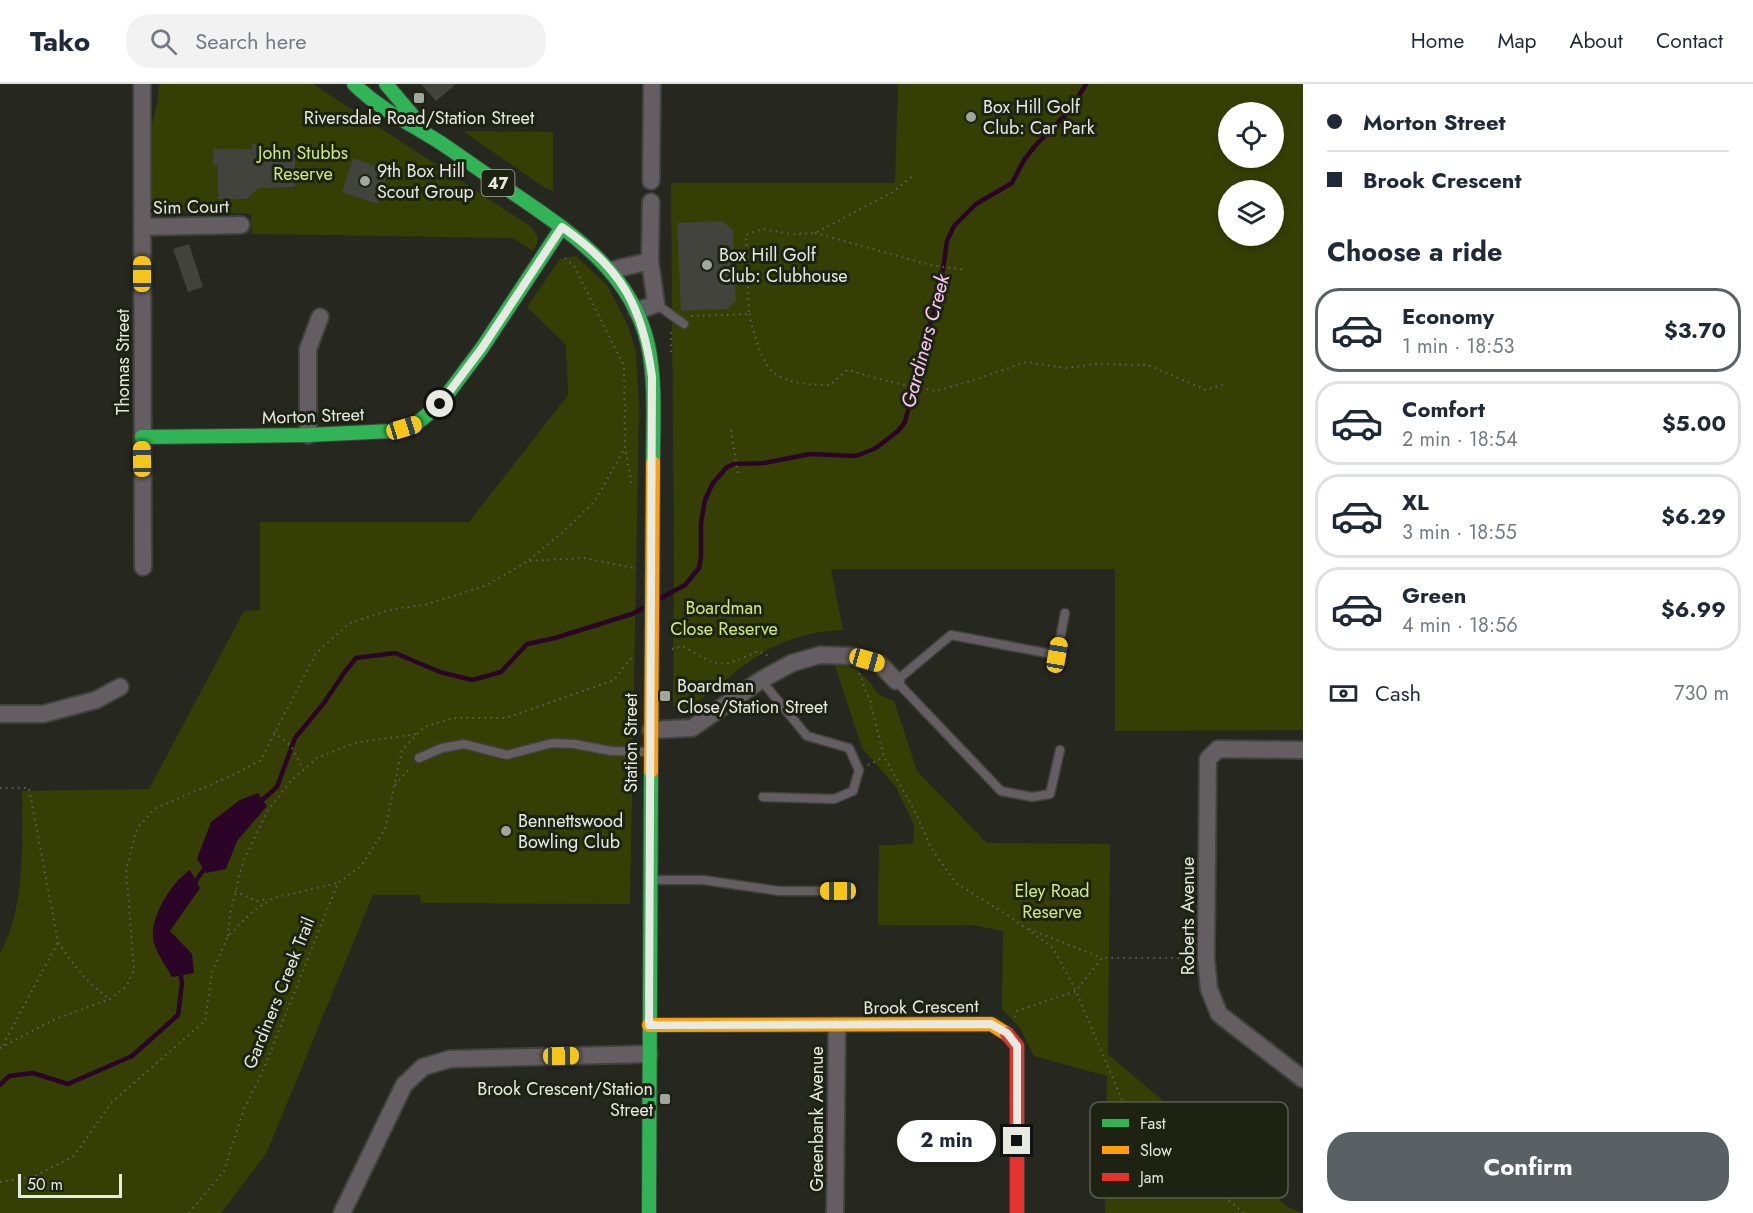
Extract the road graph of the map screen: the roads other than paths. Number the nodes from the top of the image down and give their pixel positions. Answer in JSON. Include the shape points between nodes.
{"nodes":[{"id":1,"x":142,"y":84,"type":"edge"},
{"id":2,"x":339,"y":84,"type":"edge"},
{"id":3,"x":354,"y":84,"type":"edge"},
{"id":4,"x":386,"y":84,"type":"edge"},
{"id":5,"x":652,"y":84,"type":"edge"},
{"id":6,"x":364,"y":95,"type":"junction"},
{"id":7,"x":434,"y":139,"type":"junction"},
{"id":8,"x":651,"y":181,"type":"dead end"},
{"id":9,"x":651,"y":202,"type":"dead end"},
{"id":10,"x":241,"y":225,"type":"dead end"},
{"id":11,"x":142,"y":227,"type":"junction"},
{"id":12,"x":562,"y":227,"type":"junction"},
{"id":13,"x":650,"y":261,"type":"junction"},
{"id":14,"x":612,"y":270,"type":"junction"},
{"id":15,"x":656,"y":304,"type":"junction"},
{"id":16,"x":637,"y":311,"type":"junction"},
{"id":17,"x":320,"y":317,"type":"dead end"},
{"id":18,"x":684,"y":324,"type":"dead end"},
{"id":19,"x":308,"y":435,"type":"junction"},
{"id":20,"x":142,"y":437,"type":"junction"},
{"id":21,"x":143,"y":567,"type":"dead end"},
{"id":22,"x":1065,"y":613,"type":"dead end"},
{"id":23,"x":761,"y":680,"type":"junction"},
{"id":24,"x":896,"y":681,"type":"junction"},
{"id":25,"x":120,"y":687,"type":"dead end"},
{"id":26,"x":0,"y":714,"type":"edge"},
{"id":27,"x":651,"y":730,"type":"junction"},
{"id":28,"x":1060,"y":750,"type":"dead end"},
{"id":29,"x":1303,"y":750,"type":"edge"},
{"id":30,"x":651,"y":752,"type":"junction"},
{"id":31,"x":419,"y":758,"type":"road end"},
{"id":32,"x":763,"y":797,"type":"dead end"},
{"id":33,"x":650,"y":880,"type":"junction"},
{"id":34,"x":838,"y":891,"type":"dead end"},
{"id":35,"x":649,"y":1025,"type":"junction"},
{"id":36,"x":837,"y":1026,"type":"junction"},
{"id":37,"x":649,"y":1054,"type":"junction"},
{"id":38,"x":1303,"y":1079,"type":"edge"},
{"id":39,"x":342,"y":1213,"type":"edge"},
{"id":40,"x":649,"y":1213,"type":"edge"},
{"id":41,"x":835,"y":1213,"type":"edge"},
{"id":42,"x":1017,"y":1213,"type":"edge"}],
"edges":[{"from":1,"to":11,"type":"street","name":"Thomas Street"},
{"from":2,"to":6,"type":"main road"},
{"from":3,"to":6,"type":"main road","name":"Station Street","number":"47"},
{"from":4,"to":7,"type":"main road","name":"Station Street","number":"47"},
{"from":5,"to":8,"type":"street"},
{"from":6,"to":7,"type":"main road","name":"Station Street","number":"47"},
{"from":7,"to":12,"type":"main road","name":"Station Street","number":"47"},
{"from":9,"to":13,"type":"street"},
{"from":10,"to":11,"type":"street","name":"Sim Court"},
{"from":11,"to":20,"type":"street","name":"Thomas Street"},
{"from":12,"to":14,"type":"main road","name":"Station Street","number":"47","via":[[590,246]]},
{"from":12,"to":19,"type":"main road","name":"Morton Street","via":[[482,348],[440,404],[416,424],[392,431]]},
{"from":13,"to":14,"type":"street"},
{"from":13,"to":15,"type":"street"},
{"from":14,"to":16,"type":"main road","name":"Station Street","number":"47"},
{"from":15,"to":16,"type":"street"},
{"from":15,"to":18,"type":"lane"},
{"from":16,"to":27,"type":"main road","name":"Station Street","number":"47","via":[[647,341],[652,377]]},
{"from":17,"to":19,"type":"street","via":[[308,349]]},
{"from":19,"to":20,"type":"main road","name":"Morton Street"},
{"from":20,"to":21,"type":"street","name":"Thomas Street"},
{"from":22,"to":24,"type":"lane","via":[[1057,655],[951,635]]},
{"from":23,"to":24,"type":"street","via":[[792,663],[820,655],[854,656],[880,664]]},
{"from":23,"to":27,"type":"street","via":[[692,728]]},
{"from":23,"to":32,"type":"lane","via":[[807,736],[849,748],[859,770],[853,791],[834,799]]},
{"from":24,"to":28,"type":"lane","via":[[1001,791],[1032,797],[1050,794]]},
{"from":25,"to":26,"type":"street","via":[[96,700],[44,714]]},
{"from":27,"to":30,"type":"main road","name":"Station Street","number":"47"},
{"from":29,"to":38,"type":"street","name":"Roberts Avenue","via":[[1218,749],[1208,759],[1206,958],[1209,988],[1219,1014]]},
{"from":30,"to":31,"type":"lane","via":[[611,751],[552,742],[507,755],[464,744]]},
{"from":30,"to":33,"type":"main road","name":"Station Street","number":"47"},
{"from":33,"to":34,"type":"lane","via":[[703,880],[779,891]]},
{"from":33,"to":35,"type":"main road","name":"Station Street","number":"47"},
{"from":35,"to":36,"type":"main road","name":"Brook Crescent"},
{"from":35,"to":37,"type":"main road","name":"Station Street","number":"47"},
{"from":36,"to":41,"type":"street","name":"Greenbank Avenue"},
{"from":36,"to":42,"type":"main road","name":"Brook Crescent","via":[[991,1024],[1007,1033],[1017,1046]]},
{"from":37,"to":39,"type":"street","via":[[450,1059],[423,1067],[404,1085]]},
{"from":37,"to":40,"type":"main road","name":"Station Street","number":"47"}]}
